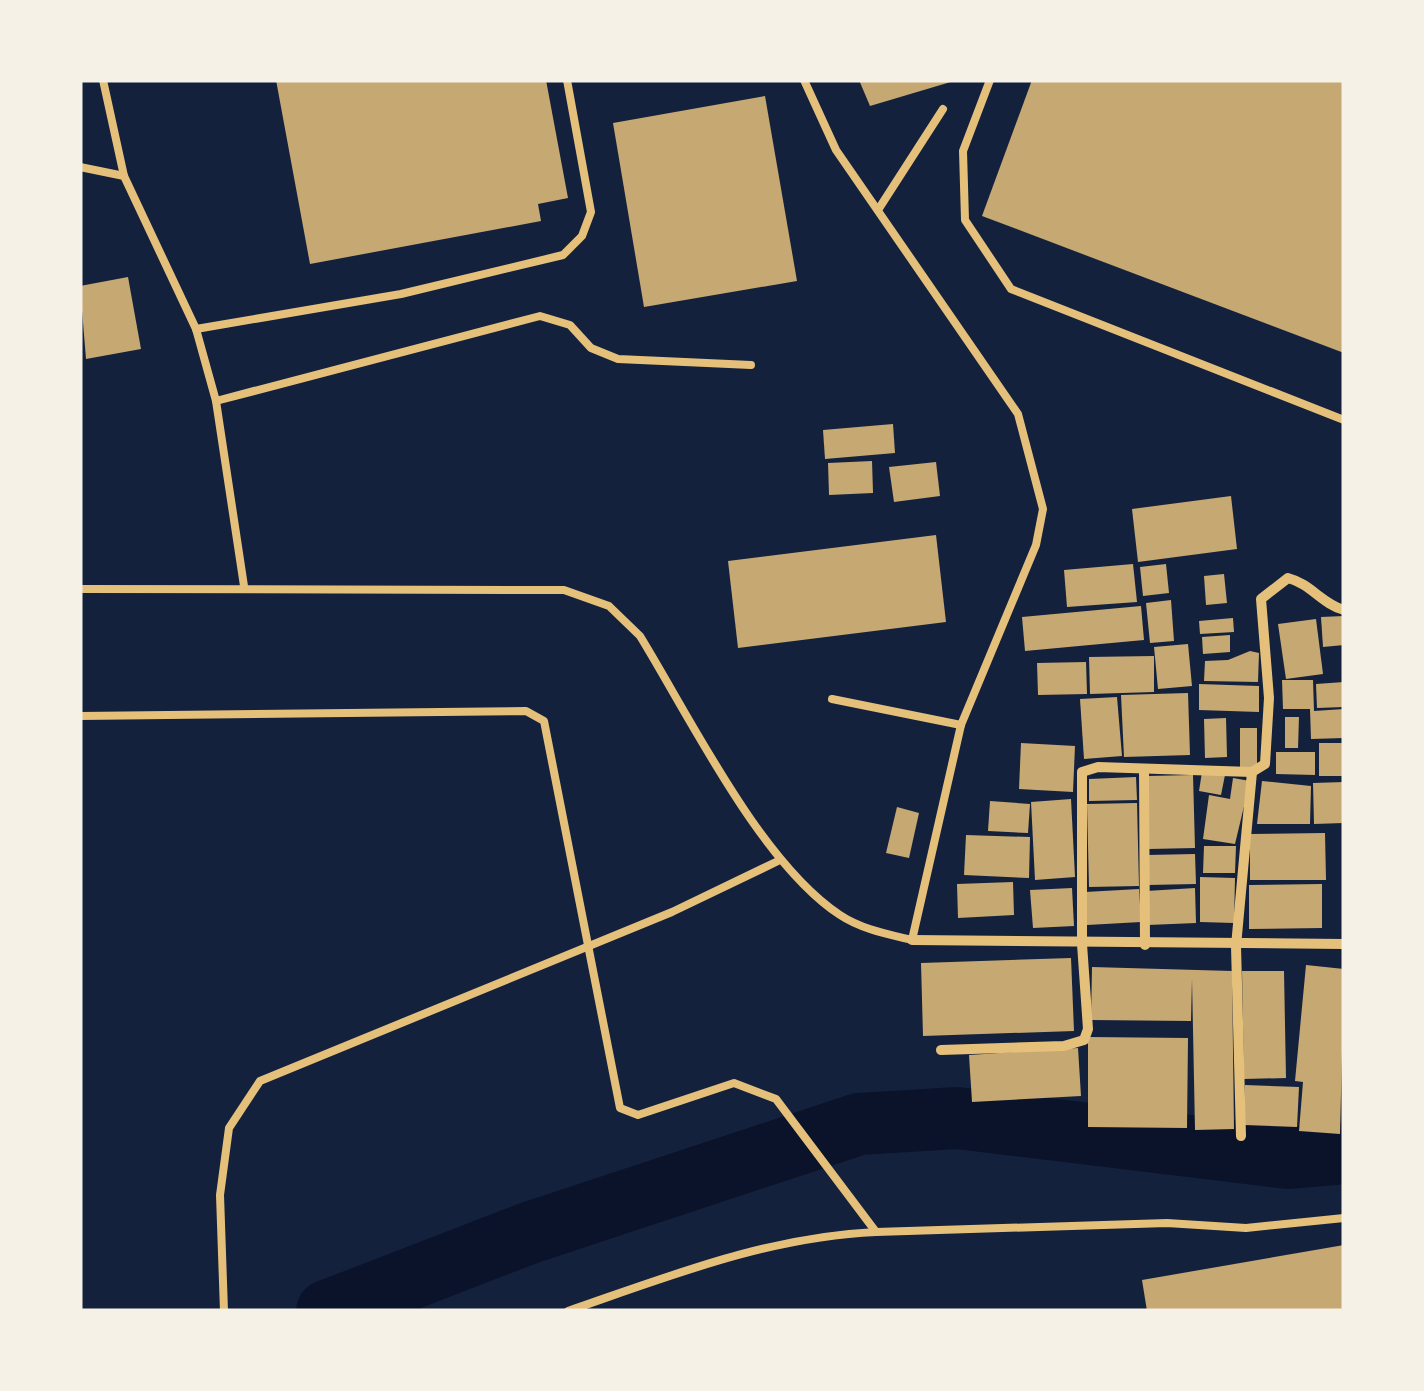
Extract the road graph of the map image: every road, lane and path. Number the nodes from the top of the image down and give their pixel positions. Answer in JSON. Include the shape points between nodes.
{"nodes":[{"id":1,"x":102,"y":80,"type":"edge"},
{"id":2,"x":567,"y":80,"type":"edge"},
{"id":3,"x":804,"y":80,"type":"edge"},
{"id":4,"x":990,"y":80,"type":"edge"},
{"id":5,"x":943,"y":109,"type":"dead end"},
{"id":6,"x":80,"y":167,"type":"edge"},
{"id":7,"x":124,"y":176,"type":"junction"},
{"id":8,"x":878,"y":210,"type":"junction"},
{"id":9,"x":196,"y":329,"type":"junction"},
{"id":10,"x":751,"y":365,"type":"dead end"},
{"id":11,"x":216,"y":401,"type":"junction"},
{"id":12,"x":1344,"y":420,"type":"edge"},
{"id":13,"x":244,"y":586,"type":"junction"},
{"id":14,"x":80,"y":589,"type":"edge"},
{"id":15,"x":1344,"y":610,"type":"edge"},
{"id":16,"x":832,"y":699,"type":"dead end"},
{"id":17,"x":80,"y":716,"type":"edge"},
{"id":18,"x":962,"y":725,"type":"junction"},
{"id":19,"x":1144,"y":770,"type":"junction"},
{"id":20,"x":1252,"y":772,"type":"junction"},
{"id":21,"x":778,"y":860,"type":"junction"},
{"id":22,"x":912,"y":940,"type":"junction"},
{"id":23,"x":1082,"y":944,"type":"junction"},
{"id":24,"x":1344,"y":944,"type":"edge"},
{"id":25,"x":1144,"y":945,"type":"junction"},
{"id":26,"x":590,"y":946,"type":"junction"},
{"id":27,"x":1236,"y":946,"type":"junction"},
{"id":28,"x":941,"y":1050,"type":"dead end"},
{"id":29,"x":1241,"y":1136,"type":"dead end"},
{"id":30,"x":1344,"y":1218,"type":"edge"},
{"id":31,"x":876,"y":1232,"type":"junction"},
{"id":32,"x":222,"y":1306,"type":"edge"},
{"id":33,"x":568,"y":1311,"type":"edge"}],
"edges":[{"from":1,"to":7,"type":"lane"},
{"from":2,"to":9,"type":"lane","via":[[591,212],[582,236],[563,255],[401,294]]},
{"from":3,"to":8,"type":"lane","via":[[836,150]]},
{"from":4,"to":12,"type":"lane","via":[[963,151],[965,220],[1011,289]]},
{"from":5,"to":8,"type":"lane"},
{"from":6,"to":7,"type":"lane"},
{"from":7,"to":9,"type":"lane"},
{"from":8,"to":18,"type":"lane","via":[[1018,414],[1044,509],[1036,546]]},
{"from":9,"to":11,"type":"lane"},
{"from":10,"to":11,"type":"lane","via":[[618,359],[591,348],[570,325],[540,316]]},
{"from":11,"to":13,"type":"lane"},
{"from":13,"to":14,"type":"lane"},
{"from":13,"to":21,"type":"lane","via":[[564,590],[609,606],[640,636]]},
{"from":15,"to":20,"type":"street","via":[[1330,606],[1307,583],[1288,578],[1261,598],[1269,698],[1265,764]]},
{"from":16,"to":18,"type":"lane"},
{"from":17,"to":26,"type":"lane","via":[[526,712],[544,720]]},
{"from":18,"to":22,"type":"lane"},
{"from":19,"to":20,"type":"street"},
{"from":19,"to":23,"type":"street","via":[[1082,772]]},
{"from":19,"to":25,"type":"street"},
{"from":20,"to":27,"type":"street"},
{"from":21,"to":22,"type":"lane","via":[[839,914]]},
{"from":21,"to":26,"type":"lane"},
{"from":22,"to":23,"type":"street"},
{"from":23,"to":25,"type":"street"},
{"from":23,"to":28,"type":"street","via":[[1084,1040]]},
{"from":24,"to":27,"type":"street"},
{"from":25,"to":27,"type":"street"},
{"from":26,"to":31,"type":"lane","via":[[620,1108],[638,1115],[734,1083],[776,1099]]},
{"from":26,"to":32,"type":"lane","via":[[260,1081],[229,1128],[220,1195]]},
{"from":27,"to":29,"type":"street"},
{"from":30,"to":31,"type":"lane","via":[[1246,1228],[1167,1222]]},
{"from":31,"to":33,"type":"lane","via":[[816,1235],[723,1257]]}]}
